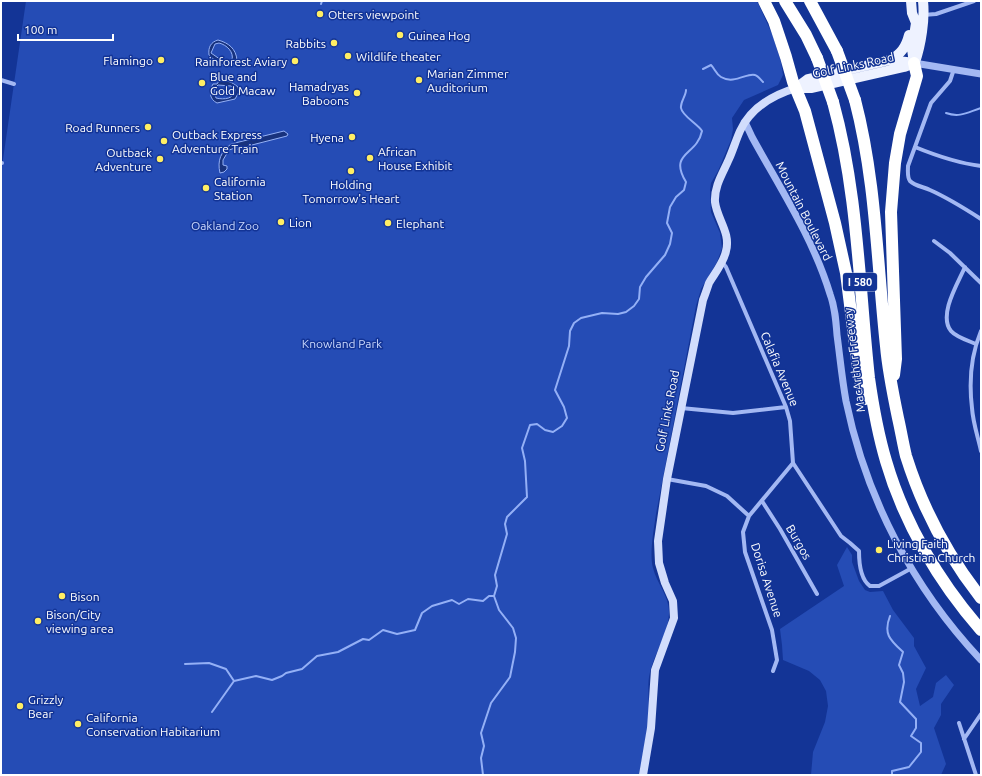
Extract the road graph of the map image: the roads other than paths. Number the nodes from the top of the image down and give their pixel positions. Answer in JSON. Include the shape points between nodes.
{"nodes":[{"id":1,"x":764,"y":1,"type":"edge"},
{"id":2,"x":785,"y":1,"type":"edge"},
{"id":3,"x":810,"y":1,"type":"edge"},
{"id":4,"x":911,"y":1,"type":"edge"},
{"id":5,"x":924,"y":1,"type":"edge"},
{"id":6,"x":974,"y":1,"type":"edge"},
{"id":7,"x":912,"y":13,"type":"junction"},
{"id":8,"x":924,"y":15,"type":"junction"},
{"id":9,"x":890,"y":60,"type":"junction"},
{"id":10,"x":914,"y":63,"type":"junction"},
{"id":11,"x":954,"y":70,"type":"junction"},
{"id":12,"x":981,"y":74,"type":"edge"},
{"id":13,"x":1,"y":80,"type":"edge"},
{"id":14,"x":14,"y":84,"type":"dead end"},
{"id":15,"x":796,"y":88,"type":"junction"},
{"id":16,"x":745,"y":122,"type":"junction"},
{"id":17,"x":915,"y":147,"type":"junction"},
{"id":18,"x":981,"y":166,"type":"edge"},
{"id":19,"x":981,"y":219,"type":"edge"},
{"id":20,"x":934,"y":241,"type":"dead end"},
{"id":21,"x":721,"y":262,"type":"junction"},
{"id":22,"x":965,"y":267,"type":"junction"},
{"id":23,"x":981,"y":283,"type":"edge"},
{"id":24,"x":981,"y":331,"type":"edge"},
{"id":25,"x":976,"y":344,"type":"junction"},
{"id":26,"x":892,"y":390,"type":"junction"},
{"id":27,"x":786,"y":407,"type":"junction"},
{"id":28,"x":681,"y":408,"type":"junction"},
{"id":29,"x":981,"y":448,"type":"edge"},
{"id":30,"x":887,"y":462,"type":"junction"},
{"id":31,"x":793,"y":463,"type":"junction"},
{"id":32,"x":667,"y":478,"type":"junction"},
{"id":33,"x":762,"y":501,"type":"junction"},
{"id":34,"x":749,"y":516,"type":"junction"},
{"id":35,"x":912,"y":568,"type":"junction"},
{"id":36,"x":817,"y":594,"type":"dead end"},
{"id":37,"x":981,"y":598,"type":"edge"},
{"id":38,"x":981,"y":630,"type":"edge"},
{"id":39,"x":981,"y":660,"type":"edge"},
{"id":40,"x":773,"y":671,"type":"dead end"},
{"id":41,"x":981,"y":714,"type":"edge"},
{"id":42,"x":958,"y":723,"type":"dead end"},
{"id":43,"x":964,"y":739,"type":"junction"},
{"id":44,"x":643,"y":775,"type":"edge"},
{"id":45,"x":976,"y":775,"type":"edge"}],
"edges":[{"from":1,"to":15,"type":"highway","via":[[774,21]]},
{"from":2,"to":30,"type":"highway","name":"MacArthur Freeway","number":"I 580","bridge":true,"via":[[817,58],[841,128],[850,178],[869,378],[873,407]]},
{"from":3,"to":26,"type":"highway","number":"I 580","bridge":true,"via":[[837,51],[861,125],[870,176]]},
{"from":4,"to":7,"type":"main road"},
{"from":5,"to":8,"type":"main road"},
{"from":6,"to":8,"type":"street","via":[[936,14]]},
{"from":7,"to":8,"type":"street"},
{"from":7,"to":9,"type":"main road","via":[[906,46]]},
{"from":7,"to":10,"type":"main road","via":[[916,23],[912,49]]},
{"from":8,"to":10,"type":"main road"},
{"from":9,"to":10,"type":"main road","name":"Golf Links Road"},
{"from":9,"to":15,"type":"main road","name":"Golf Links Road","via":[[808,79]]},
{"from":10,"to":11,"type":"street","name":"Golf Links Road"},
{"from":10,"to":15,"type":"main road","name":"Golf Links Road","via":[[812,88]]},
{"from":10,"to":26,"type":"highway","via":[[917,76],[899,141],[891,212],[896,359]]},
{"from":11,"to":12,"type":"street","name":"Golf Links Road"},
{"from":11,"to":17,"type":"street","via":[[950,81],[931,103]]},
{"from":13,"to":14,"type":"street"},
{"from":15,"to":16,"type":"main road","name":"Golf Links Road","via":[[766,100]]},
{"from":15,"to":30,"type":"highway","via":[[805,112],[839,240],[846,273],[859,376]]},
{"from":16,"to":21,"type":"main road","name":"Golf Links Road","via":[[719,180],[715,195],[716,209],[728,241]]},
{"from":16,"to":35,"type":"street","name":"Mountain Boulevard","via":[[804,229],[826,282],[834,306],[846,399],[860,456],[884,516]]},
{"from":17,"to":18,"type":"street","via":[[942,158]]},
{"from":17,"to":19,"type":"street","via":[[908,166],[909,180]]},
{"from":20,"to":22,"type":"street"},
{"from":21,"to":27,"type":"street","name":"Calafia Avenue","via":[[726,267]]},
{"from":21,"to":28,"type":"main road","name":"Golf Links Road","via":[[703,300]]},
{"from":22,"to":23,"type":"street"},
{"from":22,"to":25,"type":"street","via":[[952,295],[946,319],[952,332]]},
{"from":24,"to":25,"type":"street"},
{"from":25,"to":29,"type":"street","via":[[971,378],[972,409]]},
{"from":26,"to":37,"type":"highway","number":"I 580","via":[[906,455],[915,482],[954,560]]},
{"from":27,"to":28,"type":"street","via":[[732,413]]},
{"from":27,"to":31,"type":"street","name":"Calafia Avenue","via":[[790,421]]},
{"from":28,"to":32,"type":"main road","name":"Golf Links Road"},
{"from":30,"to":38,"type":"highway","name":"MacArthur Freeway","number":"I 580","via":[[905,511],[922,545],[953,595]]},
{"from":31,"to":33,"type":"street","name":"Dorisa Avenue"},
{"from":31,"to":35,"type":"street","name":"Calafia Avenue","via":[[840,536],[858,551],[861,570],[867,584],[879,586]]},
{"from":32,"to":34,"type":"street","via":[[706,486],[727,496]]},
{"from":32,"to":44,"type":"main road","name":"Golf Links Road","via":[[658,541],[659,563],[673,601],[674,618],[655,670],[651,728]]},
{"from":33,"to":34,"type":"street","name":"Dorisa Avenue"},
{"from":33,"to":36,"type":"street","name":"Burgos"},
{"from":34,"to":40,"type":"street","name":"Dorisa Avenue","via":[[742,532],[745,552],[772,630],[777,660]]},
{"from":35,"to":39,"type":"street","name":"Mountain Boulevard","via":[[935,605]]},
{"from":41,"to":43,"type":"street"},
{"from":42,"to":43,"type":"street"},
{"from":43,"to":45,"type":"street"}]}
